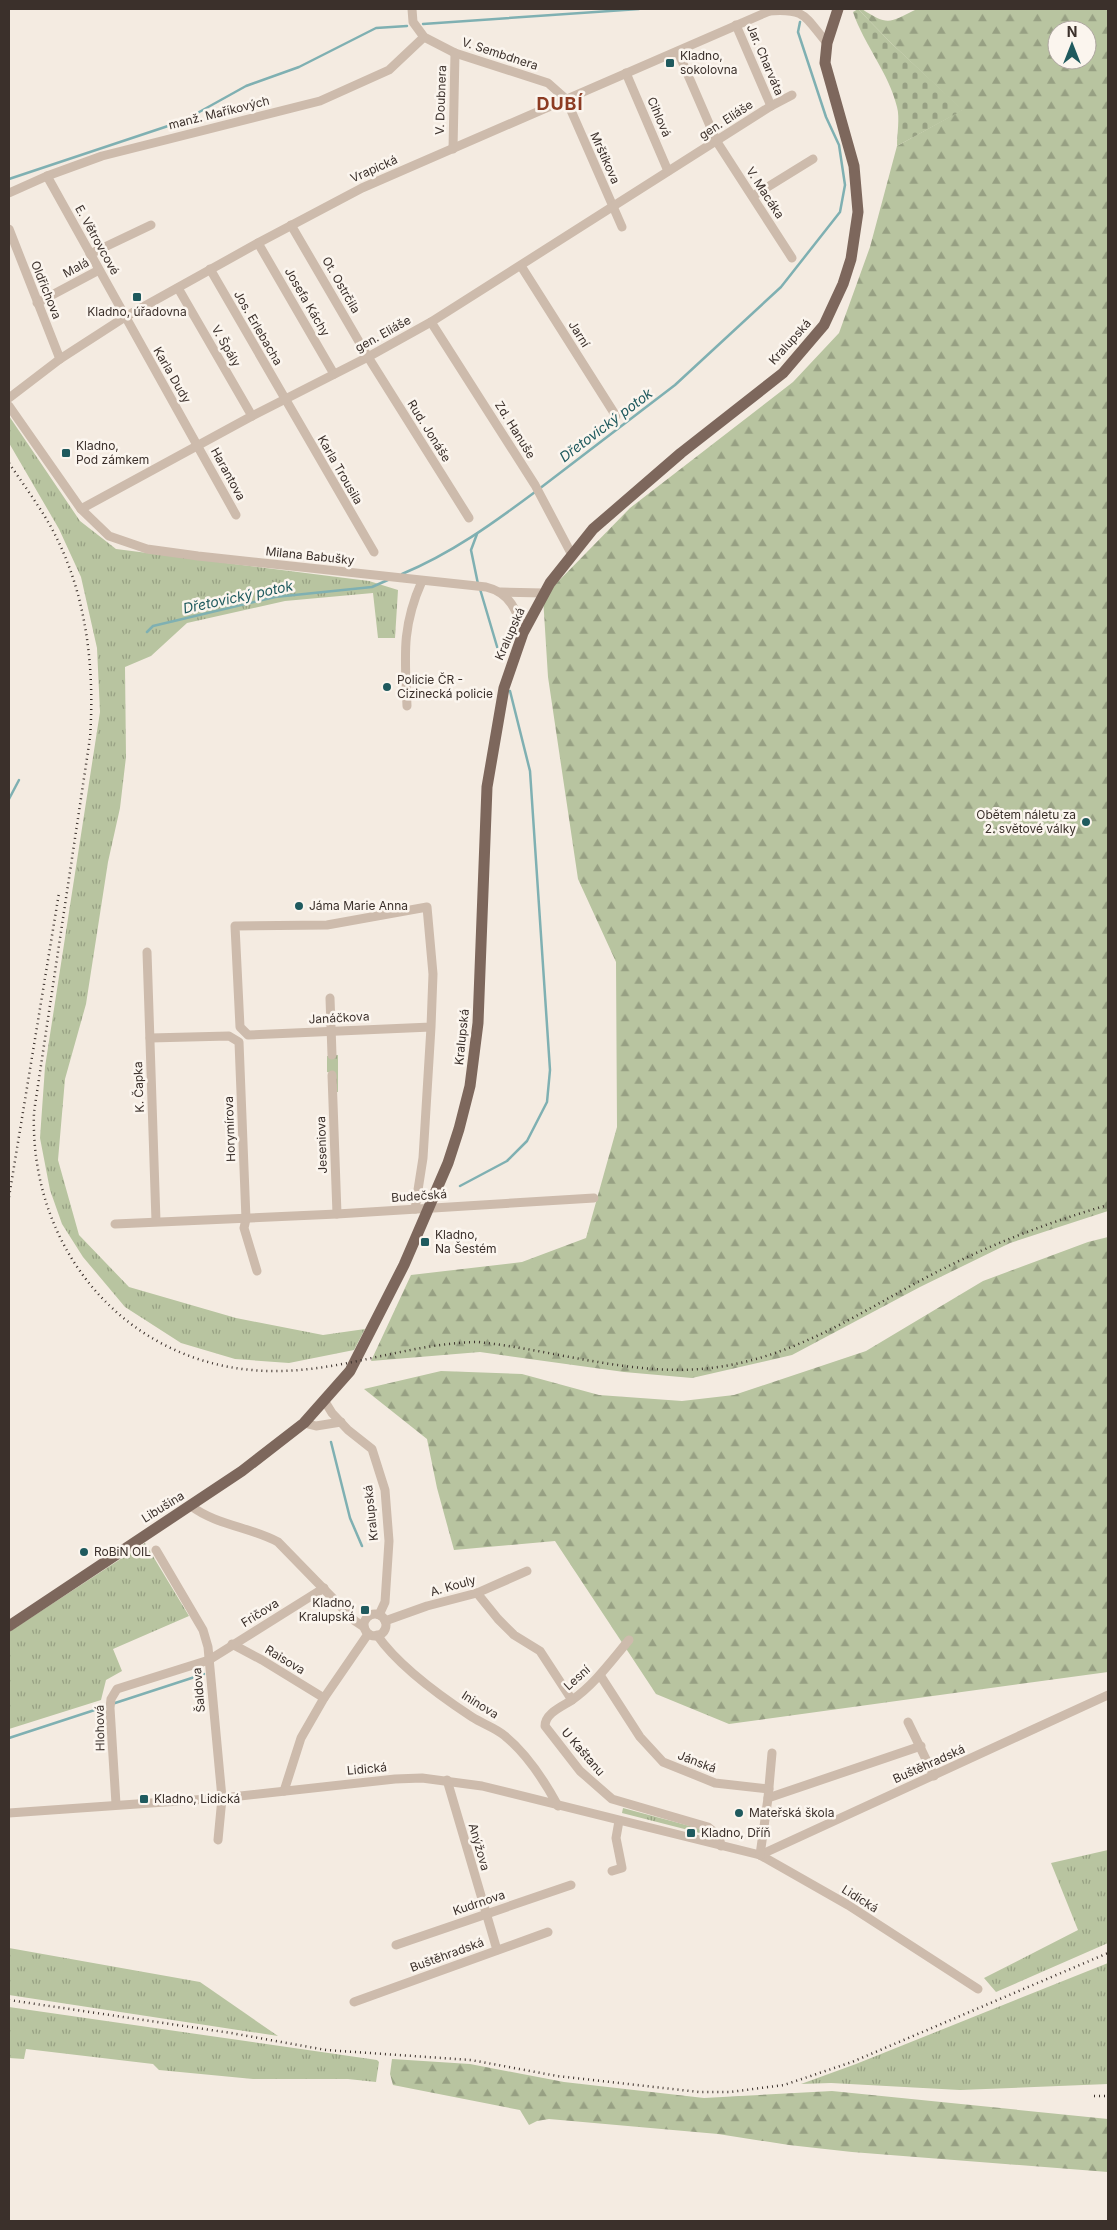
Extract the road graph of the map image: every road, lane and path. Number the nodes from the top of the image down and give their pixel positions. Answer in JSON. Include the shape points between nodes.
{"nodes":[{"id":1,"x":412,"y":9,"type":"edge"},
{"id":2,"x":838,"y":9,"type":"edge"},
{"id":3,"x":771,"y":10,"type":"edge"},
{"id":4,"x":736,"y":25,"type":"junction"},
{"id":5,"x":424,"y":37,"type":"junction"},
{"id":6,"x":827,"y":43,"type":"junction"},
{"id":7,"x":678,"y":52,"type":"junction"},
{"id":8,"x":455,"y":53,"type":"junction"},
{"id":9,"x":626,"y":73,"type":"junction"},
{"id":10,"x":792,"y":95,"type":"dead end"},
{"id":11,"x":566,"y":99,"type":"junction"},
{"id":12,"x":771,"y":106,"type":"junction"},
{"id":13,"x":717,"y":142,"type":"junction"},
{"id":14,"x":452,"y":149,"type":"junction"},
{"id":15,"x":813,"y":159,"type":"dead end"},
{"id":16,"x":668,"y":171,"type":"junction"},
{"id":17,"x":47,"y":176,"type":"junction"},
{"id":18,"x":9,"y":193,"type":"edge"},
{"id":19,"x":753,"y":196,"type":"junction"},
{"id":20,"x":612,"y":206,"type":"junction"},
{"id":21,"x":151,"y":225,"type":"dead end"},
{"id":22,"x":291,"y":225,"type":"junction"},
{"id":23,"x":622,"y":227,"type":"dead end"},
{"id":24,"x":9,"y":229,"type":"edge"},
{"id":25,"x":258,"y":243,"type":"junction"},
{"id":26,"x":90,"y":254,"type":"junction"},
{"id":27,"x":792,"y":258,"type":"dead end"},
{"id":28,"x":521,"y":266,"type":"junction"},
{"id":29,"x":210,"y":269,"type":"junction"},
{"id":30,"x":99,"y":270,"type":"junction"},
{"id":31,"x":178,"y":288,"type":"junction"},
{"id":32,"x":37,"y":303,"type":"junction"},
{"id":33,"x":125,"y":317,"type":"junction"},
{"id":34,"x":431,"y":322,"type":"junction"},
{"id":35,"x":368,"y":358,"type":"junction"},
{"id":36,"x":60,"y":359,"type":"junction"},
{"id":37,"x":334,"y":374,"type":"junction"},
{"id":38,"x":9,"y":398,"type":"edge"},
{"id":39,"x":284,"y":400,"type":"junction"},
{"id":40,"x":9,"y":406,"type":"edge"},
{"id":41,"x":252,"y":416,"type":"junction"},
{"id":42,"x":616,"y":416,"type":"dead end"},
{"id":43,"x":198,"y":446,"type":"junction"},
{"id":44,"x":81,"y":509,"type":"junction"},
{"id":45,"x":236,"y":515,"type":"dead end"},
{"id":46,"x":469,"y":518,"type":"dead end"},
{"id":47,"x":374,"y":552,"type":"dead end"},
{"id":48,"x":572,"y":555,"type":"junction"},
{"id":49,"x":422,"y":581,"type":"junction"},
{"id":50,"x":501,"y":592,"type":"junction"},
{"id":51,"x":544,"y":593,"type":"junction"},
{"id":52,"x":524,"y":633,"type":"junction"},
{"id":53,"x":407,"y":706,"type":"dead end"},
{"id":54,"x":147,"y":952,"type":"dead end"},
{"id":55,"x":330,"y":998,"type":"dead end"},
{"id":56,"x":431,"y":1027,"type":"junction"},
{"id":57,"x":331,"y":1031,"type":"junction"},
{"id":58,"x":150,"y":1038,"type":"junction"},
{"id":59,"x":332,"y":1055,"type":"dead end"},
{"id":60,"x":332,"y":1075,"type":"dead end"},
{"id":61,"x":594,"y":1198,"type":"dead end"},
{"id":62,"x":429,"y":1208,"type":"junction"},
{"id":63,"x":415,"y":1209,"type":"junction"},
{"id":64,"x":338,"y":1214,"type":"junction"},
{"id":65,"x":246,"y":1219,"type":"junction"},
{"id":66,"x":156,"y":1220,"type":"junction"},
{"id":67,"x":115,"y":1224,"type":"dead end"},
{"id":68,"x":257,"y":1270,"type":"dead end"},
{"id":69,"x":324,"y":1400,"type":"junction"},
{"id":70,"x":341,"y":1422,"type":"junction"},
{"id":71,"x":304,"y":1423,"type":"junction"},
{"id":72,"x":191,"y":1506,"type":"junction"},
{"id":73,"x":156,"y":1550,"type":"dead end"},
{"id":74,"x":527,"y":1571,"type":"dead end"},
{"id":75,"x":324,"y":1588,"type":"junction"},
{"id":76,"x":477,"y":1593,"type":"junction"},
{"id":77,"x":382,"y":1618,"type":"junction"},
{"id":78,"x":9,"y":1626,"type":"edge"},
{"id":79,"x":370,"y":1632,"type":"junction"},
{"id":80,"x":629,"y":1640,"type":"dead end"},
{"id":81,"x":232,"y":1644,"type":"junction"},
{"id":82,"x":209,"y":1660,"type":"junction"},
{"id":83,"x":600,"y":1675,"type":"junction"},
{"id":84,"x":1108,"y":1695,"type":"edge"},
{"id":85,"x":324,"y":1698,"type":"junction"},
{"id":86,"x":572,"y":1700,"type":"junction"},
{"id":87,"x":908,"y":1722,"type":"dead end"},
{"id":88,"x":550,"y":1732,"type":"joint"},
{"id":89,"x":920,"y":1746,"type":"junction"},
{"id":90,"x":772,"y":1753,"type":"dead end"},
{"id":91,"x":934,"y":1776,"type":"junction"},
{"id":92,"x":447,"y":1780,"type":"junction"},
{"id":93,"x":284,"y":1791,"type":"junction"},
{"id":94,"x":769,"y":1794,"type":"junction"},
{"id":95,"x":222,"y":1798,"type":"junction"},
{"id":96,"x":116,"y":1804,"type":"junction"},
{"id":97,"x":558,"y":1806,"type":"junction"},
{"id":98,"x":9,"y":1813,"type":"edge"},
{"id":99,"x":619,"y":1821,"type":"junction"},
{"id":100,"x":218,"y":1840,"type":"dead end"},
{"id":101,"x":721,"y":1846,"type":"junction"},
{"id":102,"x":760,"y":1855,"type":"junction"},
{"id":103,"x":612,"y":1871,"type":"dead end"},
{"id":104,"x":571,"y":1885,"type":"dead end"},
{"id":105,"x":485,"y":1914,"type":"junction"},
{"id":106,"x":548,"y":1932,"type":"dead end"},
{"id":107,"x":396,"y":1945,"type":"dead end"},
{"id":108,"x":497,"y":1950,"type":"junction"},
{"id":109,"x":978,"y":1989,"type":"dead end"},
{"id":110,"x":354,"y":2002,"type":"dead end"}],
"edges":[{"from":1,"to":5,"type":"street","via":[[413,22]]},
{"from":2,"to":6,"type":"main road","name":"Kralupská"},
{"from":3,"to":4,"type":"street","name":"Vrapická"},
{"from":3,"to":6,"type":"street","name":"Vrapická","via":[[800,12]]},
{"from":4,"to":7,"type":"street","name":"Vrapická"},
{"from":4,"to":12,"type":"street","name":"Jar. Charváta"},
{"from":5,"to":8,"type":"street","name":"V. Sembdnera"},
{"from":5,"to":17,"type":"street","name":"manž. Maříkových","via":[[389,70],[320,102],[102,156]]},
{"from":6,"to":48,"type":"main road","name":"Kralupská","via":[[825,63],[852,157],[858,212],[851,259],[835,306],[811,342],[783,372],[637,490],[594,529]]},
{"from":7,"to":9,"type":"street","name":"Vrapická"},
{"from":7,"to":13,"type":"street","name":"V. Macáka"},
{"from":8,"to":11,"type":"street","name":"V. Sembdnera","via":[[548,83]]},
{"from":8,"to":14,"type":"street","name":"V. Doubnera"},
{"from":9,"to":11,"type":"street","name":"Vrapická"},
{"from":9,"to":16,"type":"street","name":"Cihlová"},
{"from":10,"to":12,"type":"street","name":"gen. Eliáše"},
{"from":11,"to":14,"type":"street","name":"Vrapická"},
{"from":11,"to":20,"type":"street","name":"Mrštíkova"},
{"from":12,"to":13,"type":"street","name":"gen. Eliáše"},
{"from":13,"to":16,"type":"street","name":"gen. Eliáše"},
{"from":13,"to":19,"type":"street","name":"V. Macáka"},
{"from":14,"to":22,"type":"street","name":"Vrapická","via":[[362,188]]},
{"from":15,"to":19,"type":"street"},
{"from":16,"to":20,"type":"street","name":"gen. Eliáše"},
{"from":17,"to":18,"type":"street","name":"manž. Maříkových"},
{"from":17,"to":26,"type":"street","name":"E. Větrovcové"},
{"from":19,"to":27,"type":"street","name":"V. Macáka"},
{"from":20,"to":23,"type":"street","name":"Mrštíkova"},
{"from":20,"to":28,"type":"street","name":"gen. Eliáše"},
{"from":21,"to":26,"type":"street"},
{"from":22,"to":25,"type":"street","name":"Vrapická"},
{"from":22,"to":35,"type":"street","name":"Ot. Ostrčila"},
{"from":24,"to":32,"type":"street","name":"Oldřichova"},
{"from":25,"to":29,"type":"street","name":"Vrapická"},
{"from":25,"to":37,"type":"street","name":"Josefa Káchy"},
{"from":26,"to":30,"type":"street","name":"E. Větrovcové"},
{"from":28,"to":34,"type":"street","name":"gen. Eliáše"},
{"from":28,"to":42,"type":"street","name":"Jarní"},
{"from":29,"to":31,"type":"street","name":"Vrapická"},
{"from":29,"to":39,"type":"street","name":"Jos. Erlebacha"},
{"from":30,"to":32,"type":"street","name":"Malá"},
{"from":30,"to":33,"type":"street","name":"E. Větrovcové"},
{"from":31,"to":33,"type":"street","name":"Vrapická"},
{"from":31,"to":41,"type":"street","name":"V. Špály"},
{"from":32,"to":36,"type":"street","name":"Oldřichova"},
{"from":33,"to":36,"type":"street","name":"Vrapická"},
{"from":33,"to":43,"type":"street","name":"Karla Dudy"},
{"from":34,"to":35,"type":"street","name":"gen. Eliáše"},
{"from":34,"to":48,"type":"street","name":"Zd. Hanuše","via":[[535,485]]},
{"from":35,"to":37,"type":"street","name":"gen. Eliáše"},
{"from":35,"to":46,"type":"street","name":"Rud. Jonáše"},
{"from":36,"to":38,"type":"street","name":"Vrapická"},
{"from":37,"to":39,"type":"street","name":"gen. Eliáše"},
{"from":39,"to":41,"type":"street","name":"gen. Eliáše"},
{"from":39,"to":47,"type":"street","name":"Karla Trousila"},
{"from":40,"to":44,"type":"street"},
{"from":41,"to":43,"type":"street","name":"gen. Eliáše"},
{"from":43,"to":44,"type":"street","name":"gen. Eliáše"},
{"from":43,"to":45,"type":"street","name":"Harantova"},
{"from":44,"to":49,"type":"street","name":"Milana Babušky","via":[[110,536],[147,549]]},
{"from":48,"to":51,"type":"main road","name":"Kralupská"},
{"from":49,"to":50,"type":"street","name":"Milana Babušky","via":[[472,585]]},
{"from":49,"to":53,"type":"street","via":[[412,604],[405,643]]},
{"from":50,"to":51,"type":"street","name":"Milana Babušky"},
{"from":50,"to":52,"type":"street","via":[[512,605]]},
{"from":51,"to":52,"type":"main road","name":"Kralupská"},
{"from":52,"to":62,"type":"main road","name":"Kralupská","via":[[504,688],[487,787],[478,1023],[470,1086],[448,1164]]},
{"from":54,"to":58,"type":"street","name":"K. Čapka"},
{"from":55,"to":57,"type":"street"},
{"from":56,"to":57,"type":"street","name":"Janáčkova"},
{"from":56,"to":57,"type":"street","name":"Janáčkova","via":[[433,974],[427,907],[327,925],[235,926],[240,1027],[248,1035]]},
{"from":56,"to":63,"type":"street","via":[[423,1158]]},
{"from":57,"to":59,"type":"street"},
{"from":58,"to":65,"type":"street","name":"Horymírova","via":[[228,1036],[240,1045]]},
{"from":58,"to":66,"type":"street","name":"K. Čapka"},
{"from":60,"to":64,"type":"street","name":"Jeseniova"},
{"from":61,"to":62,"type":"street","name":"Budečská"},
{"from":62,"to":63,"type":"street","name":"Budečská"},
{"from":62,"to":69,"type":"main road","name":"Kralupská","via":[[350,1371]]},
{"from":63,"to":64,"type":"street","name":"Budečská"},
{"from":64,"to":65,"type":"street","name":"Budečská"},
{"from":65,"to":66,"type":"street","name":"Budečská"},
{"from":65,"to":68,"type":"street","via":[[244,1228]]},
{"from":66,"to":67,"type":"street","name":"Budečská"},
{"from":69,"to":70,"type":"street","name":"Kralupská"},
{"from":69,"to":71,"type":"main road","name":"Libušina"},
{"from":70,"to":71,"type":"street","via":[[316,1426]]},
{"from":70,"to":77,"type":"street","name":"Kralupská","via":[[372,1449],[385,1490],[389,1541]]},
{"from":71,"to":72,"type":"main road","name":"Libušina"},
{"from":72,"to":75,"type":"street","name":"Ininova","via":[[201,1514],[262,1533],[278,1542]]},
{"from":72,"to":78,"type":"main road","name":"Libušina"},
{"from":73,"to":82,"type":"street","name":"Šaldova","via":[[203,1630]]},
{"from":74,"to":76,"type":"street","name":"A. Kouly"},
{"from":75,"to":79,"type":"street","name":"Ininova"},
{"from":75,"to":81,"type":"street","name":"Fričova"},
{"from":76,"to":77,"type":"street","name":"A. Kouly"},
{"from":76,"to":86,"type":"street","via":[[514,1635],[540,1651]]},
{"from":77,"to":79,"type":"street","via":[[385,1628]]},
{"from":77,"to":79,"type":"street","via":[[368,1616]]},
{"from":79,"to":85,"type":"street"},
{"from":79,"to":97,"type":"street","name":"Ininova","via":[[435,1691],[505,1735],[531,1762]]},
{"from":80,"to":83,"type":"street","name":"Lesní"},
{"from":81,"to":82,"type":"street","name":"Fričova"},
{"from":81,"to":85,"type":"street","name":"Raisova"},
{"from":82,"to":95,"type":"street","name":"Šaldova"},
{"from":82,"to":96,"type":"street","name":"Hlohová","via":[[117,1689],[111,1704]]},
{"from":83,"to":86,"type":"street","name":"Lesní"},
{"from":83,"to":94,"type":"street","name":"Jánská","via":[[640,1737],[663,1762],[716,1783]]},
{"from":84,"to":91,"type":"street","name":"Buštěhradská"},
{"from":85,"to":93,"type":"street","via":[[301,1738]]},
{"from":86,"to":88,"type":"street","name":"Lesní","via":[[547,1719],[545,1726]]},
{"from":87,"to":89,"type":"street"},
{"from":88,"to":101,"type":"street","name":"U Kaštanu","via":[[580,1771],[612,1799],[708,1827],[719,1836]]},
{"from":89,"to":91,"type":"street"},
{"from":89,"to":94,"type":"street","name":"Jánská"},
{"from":90,"to":94,"type":"street"},
{"from":91,"to":102,"type":"street","name":"Buštěhradská"},
{"from":92,"to":93,"type":"street","name":"Lidická","via":[[395,1779]]},
{"from":92,"to":97,"type":"street","name":"Lidická"},
{"from":92,"to":105,"type":"street","name":"Anýžova"},
{"from":93,"to":95,"type":"street","name":"Lidická"},
{"from":94,"to":102,"type":"street"},
{"from":95,"to":96,"type":"street","name":"Lidická"},
{"from":95,"to":100,"type":"street","name":"Šaldova"},
{"from":96,"to":98,"type":"street","name":"Lidická"},
{"from":97,"to":99,"type":"street","name":"Lidická"},
{"from":99,"to":101,"type":"street","name":"Lidická"},
{"from":99,"to":103,"type":"street","via":[[616,1838],[622,1868]]},
{"from":101,"to":102,"type":"street","name":"Lidická"},
{"from":102,"to":109,"type":"street","name":"Lidická","via":[[848,1904]]},
{"from":104,"to":105,"type":"street","name":"Kudrnova"},
{"from":105,"to":107,"type":"street","name":"Kudrnova"},
{"from":105,"to":108,"type":"street","name":"Anýžova"},
{"from":106,"to":108,"type":"street","name":"Buštěhradská"},
{"from":108,"to":110,"type":"street","name":"Buštěhradská"}]}
